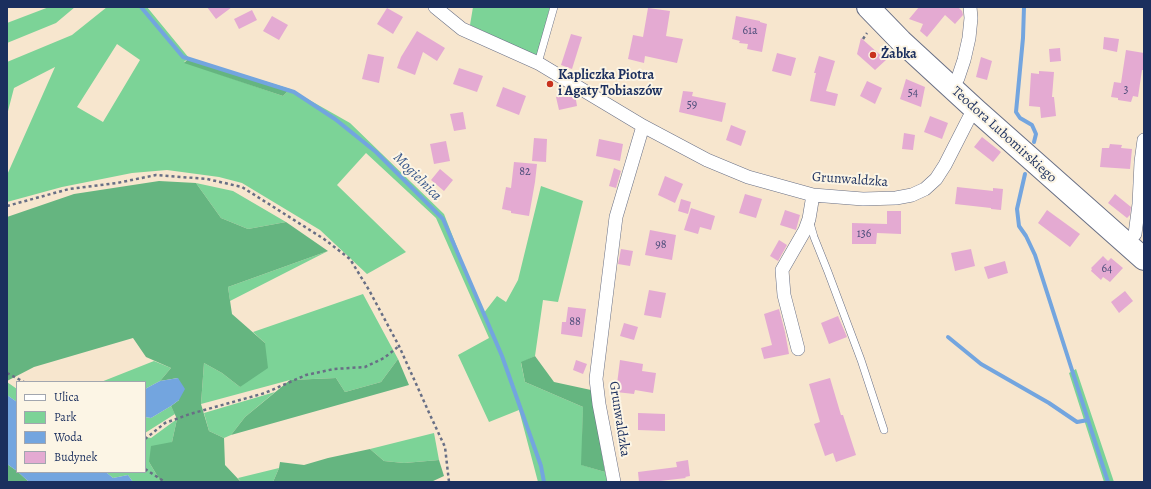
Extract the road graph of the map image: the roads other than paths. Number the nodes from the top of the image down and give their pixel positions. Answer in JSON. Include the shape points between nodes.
{"nodes":[{"id":1,"x":435,"y":7,"type":"edge"},
{"id":2,"x":554,"y":7,"type":"edge"},
{"id":3,"x":868,"y":7,"type":"edge"},
{"id":4,"x":970,"y":7,"type":"edge"},
{"id":5,"x":538,"y":64,"type":"junction"},
{"id":6,"x":952,"y":88,"type":"junction"},
{"id":7,"x":976,"y":110,"type":"junction"},
{"id":8,"x":643,"y":126,"type":"junction"},
{"id":9,"x":1144,"y":140,"type":"edge"},
{"id":10,"x":813,"y":195,"type":"junction"},
{"id":11,"x":809,"y":219,"type":"junction"},
{"id":12,"x":1135,"y":236,"type":"edge"},
{"id":13,"x":1144,"y":259,"type":"edge"},
{"id":14,"x":798,"y":349,"type":"dead end"},
{"id":15,"x":884,"y":430,"type":"dead end"},
{"id":16,"x":614,"y":482,"type":"edge"}],
"edges":[{"from":1,"to":5,"type":"street","name":"Grunwaldzka","via":[[462,29]]},
{"from":2,"to":5,"type":"lane"},
{"from":3,"to":6,"type":"highway","name":"Teodora Lubomirskiego"},
{"from":4,"to":6,"type":"street","via":[[969,38],[958,78]]},
{"from":5,"to":8,"type":"street","name":"Grunwaldzka"},
{"from":6,"to":7,"type":"highway","name":"Teodora Lubomirskiego"},
{"from":7,"to":10,"type":"street","name":"Grunwaldzka","via":[[936,179],[912,196],[863,199]]},
{"from":7,"to":12,"type":"highway","name":"Teodora Lubomirskiego"},
{"from":8,"to":10,"type":"street","name":"Grunwaldzka","via":[[707,160],[748,177]]},
{"from":8,"to":16,"type":"street","name":"Grunwaldzka","via":[[616,218],[596,379]]},
{"from":9,"to":12,"type":"street"},
{"from":10,"to":11,"type":"street"},
{"from":11,"to":14,"type":"street","via":[[782,270],[784,295]]},
{"from":11,"to":15,"type":"lane"},
{"from":12,"to":13,"type":"highway","name":"Teodora Lubomirskiego"}]}
